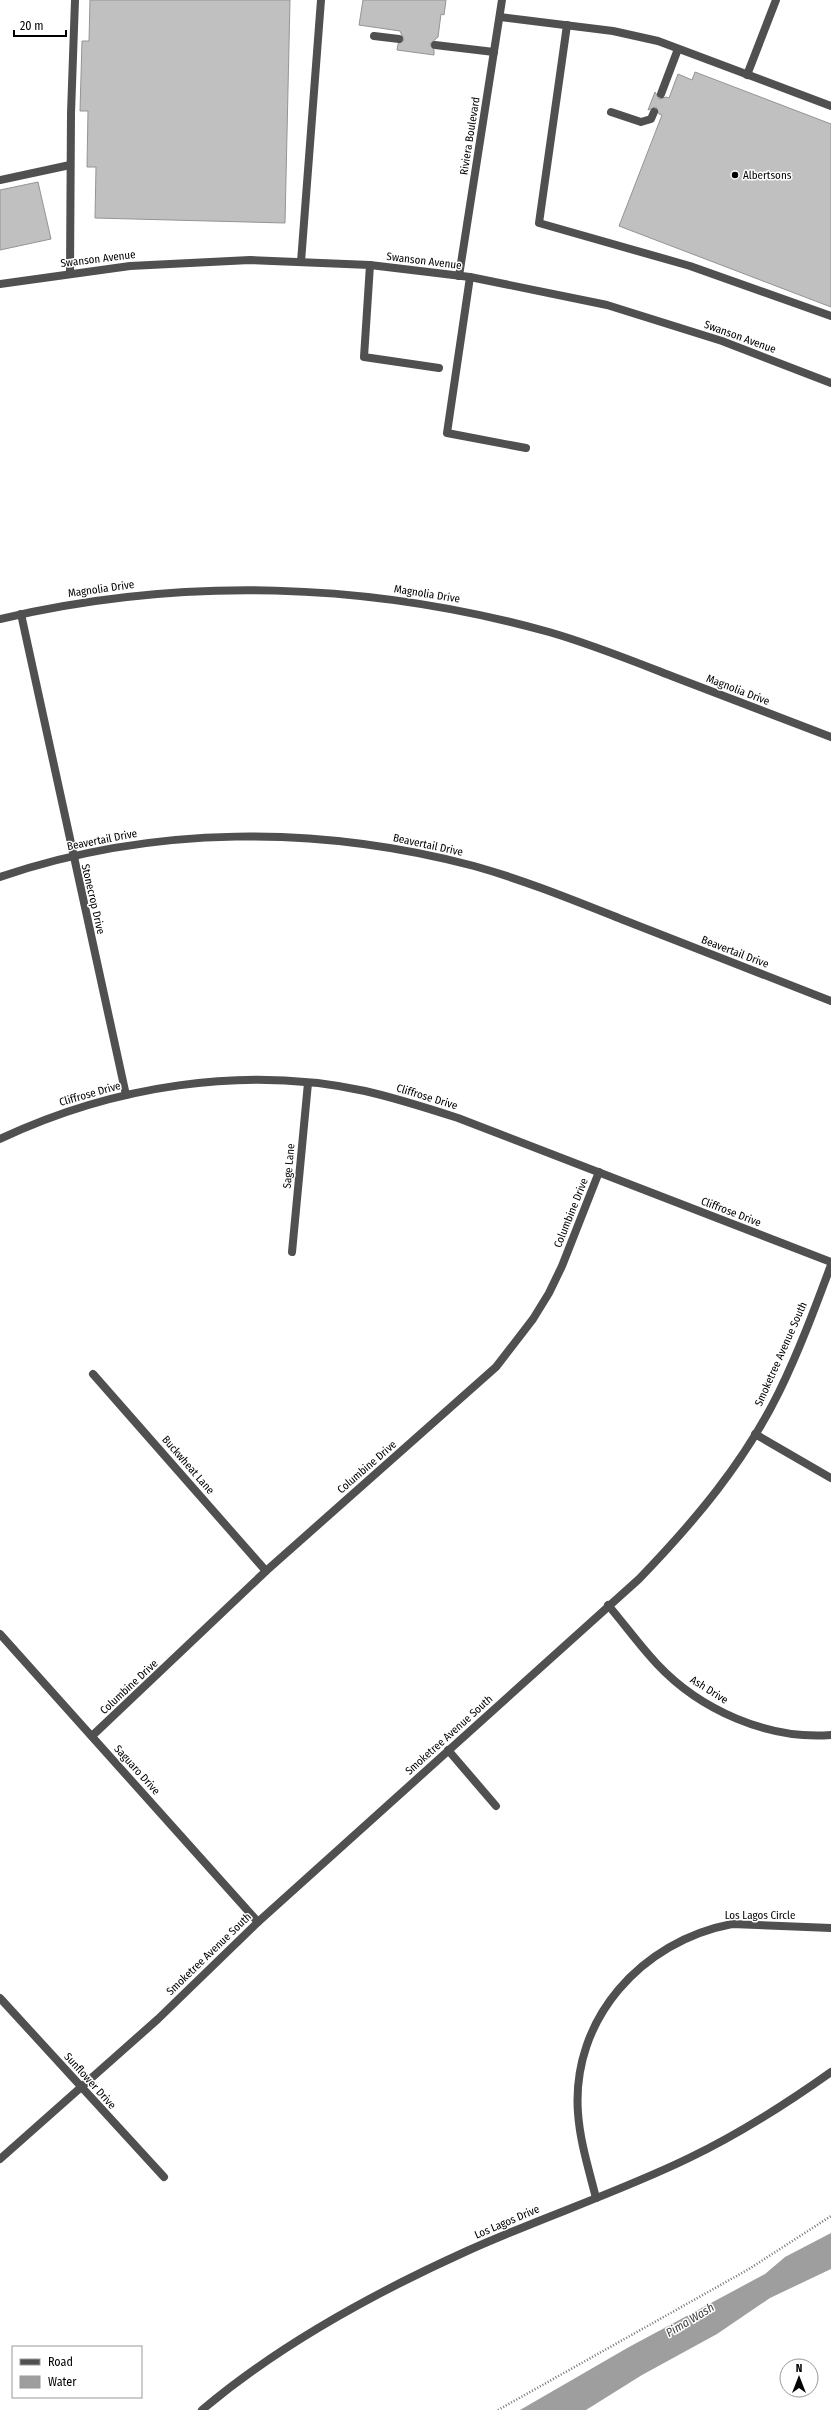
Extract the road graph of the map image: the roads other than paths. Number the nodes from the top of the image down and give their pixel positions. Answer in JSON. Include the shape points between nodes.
{"nodes":[{"id":1,"x":74,"y":0,"type":"edge"},
{"id":2,"x":321,"y":0,"type":"edge"},
{"id":3,"x":502,"y":0,"type":"edge"},
{"id":4,"x":776,"y":0,"type":"edge"},
{"id":5,"x":500,"y":17,"type":"junction"},
{"id":6,"x":567,"y":25,"type":"junction"},
{"id":7,"x":374,"y":36,"type":"dead end"},
{"id":8,"x":399,"y":39,"type":"dead end"},
{"id":9,"x":435,"y":44,"type":"dead end"},
{"id":10,"x":678,"y":48,"type":"junction"},
{"id":11,"x":494,"y":52,"type":"junction"},
{"id":12,"x":747,"y":74,"type":"junction"},
{"id":13,"x":661,"y":94,"type":"dead end"},
{"id":14,"x":831,"y":106,"type":"edge"},
{"id":15,"x":611,"y":112,"type":"dead end"},
{"id":16,"x":654,"y":112,"type":"dead end"},
{"id":17,"x":70,"y":165,"type":"junction"},
{"id":18,"x":0,"y":180,"type":"edge"},
{"id":19,"x":301,"y":262,"type":"junction"},
{"id":20,"x":370,"y":265,"type":"junction"},
{"id":21,"x":70,"y":274,"type":"junction"},
{"id":22,"x":459,"y":276,"type":"junction"},
{"id":23,"x":470,"y":277,"type":"junction"},
{"id":24,"x":0,"y":284,"type":"edge"},
{"id":25,"x":831,"y":316,"type":"edge"},
{"id":26,"x":439,"y":368,"type":"dead end"},
{"id":27,"x":831,"y":382,"type":"edge"},
{"id":28,"x":526,"y":448,"type":"dead end"},
{"id":29,"x":21,"y":614,"type":"junction"},
{"id":30,"x":0,"y":619,"type":"edge"},
{"id":31,"x":831,"y":737,"type":"edge"},
{"id":32,"x":72,"y":856,"type":"junction"},
{"id":33,"x":0,"y":877,"type":"edge"},
{"id":34,"x":831,"y":1001,"type":"edge"},
{"id":35,"x":308,"y":1083,"type":"junction"},
{"id":36,"x":126,"y":1095,"type":"junction"},
{"id":37,"x":0,"y":1139,"type":"edge"},
{"id":38,"x":599,"y":1172,"type":"junction"},
{"id":39,"x":292,"y":1252,"type":"dead end"},
{"id":40,"x":831,"y":1264,"type":"edge"},
{"id":41,"x":93,"y":1374,"type":"dead end"},
{"id":42,"x":755,"y":1434,"type":"junction"},
{"id":43,"x":831,"y":1478,"type":"edge"},
{"id":44,"x":266,"y":1571,"type":"junction"},
{"id":45,"x":608,"y":1605,"type":"junction"},
{"id":46,"x":0,"y":1634,"type":"edge"},
{"id":47,"x":831,"y":1735,"type":"edge"},
{"id":48,"x":92,"y":1736,"type":"junction"},
{"id":49,"x":448,"y":1750,"type":"junction"},
{"id":50,"x":496,"y":1806,"type":"dead end"},
{"id":51,"x":258,"y":1922,"type":"junction"},
{"id":52,"x":831,"y":1928,"type":"edge"},
{"id":53,"x":0,"y":1998,"type":"edge"},
{"id":54,"x":831,"y":2072,"type":"edge"},
{"id":55,"x":80,"y":2087,"type":"junction"},
{"id":56,"x":0,"y":2159,"type":"edge"},
{"id":57,"x":164,"y":2177,"type":"dead end"},
{"id":58,"x":596,"y":2198,"type":"junction"},
{"id":59,"x":202,"y":2410,"type":"edge"}],
"edges":[{"from":1,"to":17,"type":"street"},
{"from":2,"to":19,"type":"street"},
{"from":3,"to":5,"type":"street","name":"Riviera Boulevard"},
{"from":4,"to":12,"type":"street"},
{"from":5,"to":6,"type":"street"},
{"from":5,"to":11,"type":"street","name":"Riviera Boulevard"},
{"from":6,"to":10,"type":"street","via":[[612,31]]},
{"from":6,"to":25,"type":"street","via":[[539,223],[690,266]]},
{"from":7,"to":8,"type":"street"},
{"from":9,"to":11,"type":"street"},
{"from":10,"to":12,"type":"street"},
{"from":10,"to":13,"type":"street"},
{"from":11,"to":22,"type":"street","name":"Riviera Boulevard"},
{"from":12,"to":14,"type":"street"},
{"from":15,"to":16,"type":"street","via":[[641,122],[651,119]]},
{"from":17,"to":18,"type":"street"},
{"from":17,"to":21,"type":"street"},
{"from":19,"to":20,"type":"street","name":"Swanson Avenue"},
{"from":19,"to":21,"type":"street","name":"Swanson Avenue","via":[[250,260],[130,266]]},
{"from":20,"to":22,"type":"street","name":"Swanson Avenue"},
{"from":20,"to":26,"type":"street","via":[[364,357]]},
{"from":21,"to":24,"type":"street","name":"Swanson Avenue"},
{"from":22,"to":23,"type":"street","name":"Swanson Avenue"},
{"from":23,"to":27,"type":"street","name":"Swanson Avenue","via":[[607,305],[722,341]]},
{"from":23,"to":28,"type":"street","via":[[447,433]]},
{"from":29,"to":30,"type":"street","name":"Magnolia Drive"},
{"from":29,"to":31,"type":"street","name":"Magnolia Drive","via":[[127,596],[212,590],[298,590],[383,598],[468,612],[550,633]]},
{"from":29,"to":32,"type":"street","name":"Stonecrop Drive"},
{"from":32,"to":33,"type":"street","name":"Beavertail Drive"},
{"from":32,"to":34,"type":"street","name":"Beavertail Drive","via":[[148,843],[214,837],[280,836],[346,841],[411,851],[476,867],[538,887]]},
{"from":32,"to":36,"type":"street","name":"Stonecrop Drive"},
{"from":35,"to":36,"type":"street","name":"Cliffrose Drive","via":[[217,1082]]},
{"from":35,"to":38,"type":"street","name":"Cliffrose Drive","via":[[364,1091],[411,1103],[458,1118]]},
{"from":35,"to":39,"type":"street","name":"Sage Lane"},
{"from":36,"to":37,"type":"street","name":"Cliffrose Drive","via":[[72,1109]]},
{"from":38,"to":40,"type":"street","name":"Cliffrose Drive"},
{"from":38,"to":44,"type":"street","name":"Columbine Drive","via":[[562,1266],[516,1344],[474,1388]]},
{"from":40,"to":42,"type":"street","name":"Smoketree Avenue South","via":[[802,1339]]},
{"from":41,"to":44,"type":"street","name":"Buckwheat Lane"},
{"from":42,"to":43,"type":"street"},
{"from":42,"to":45,"type":"street","name":"Smoketree Avenue South","via":[[717,1492],[680,1537],[639,1579]]},
{"from":44,"to":48,"type":"street","name":"Columbine Drive"},
{"from":45,"to":47,"type":"street","name":"Ash Drive","via":[[657,1664],[701,1700],[735,1718],[771,1729],[809,1735]]},
{"from":45,"to":49,"type":"street","name":"Smoketree Avenue South"},
{"from":46,"to":48,"type":"street","name":"Saguaro Drive"},
{"from":48,"to":51,"type":"street","name":"Saguaro Drive"},
{"from":49,"to":50,"type":"street"},
{"from":49,"to":51,"type":"street","name":"Smoketree Avenue South"},
{"from":51,"to":55,"type":"street","name":"Smoketree Avenue South","via":[[158,2019]]},
{"from":52,"to":58,"type":"street","name":"Los Lagos Circle","via":[[732,1924],[716,1927],[672,1944],[646,1961],[623,1982],[590,2035],[579,2081],[579,2127]]},
{"from":53,"to":55,"type":"street","name":"Sunflower Drive"},
{"from":54,"to":58,"type":"street","name":"Los Lagos Drive","via":[[744,2129],[690,2158]]},
{"from":55,"to":56,"type":"street","name":"Smoketree Avenue South"},
{"from":55,"to":57,"type":"street","name":"Sunflower Drive"},
{"from":58,"to":59,"type":"street","name":"Los Lagos Drive","via":[[466,2251],[363,2303],[326,2323],[261,2366]]}]}
